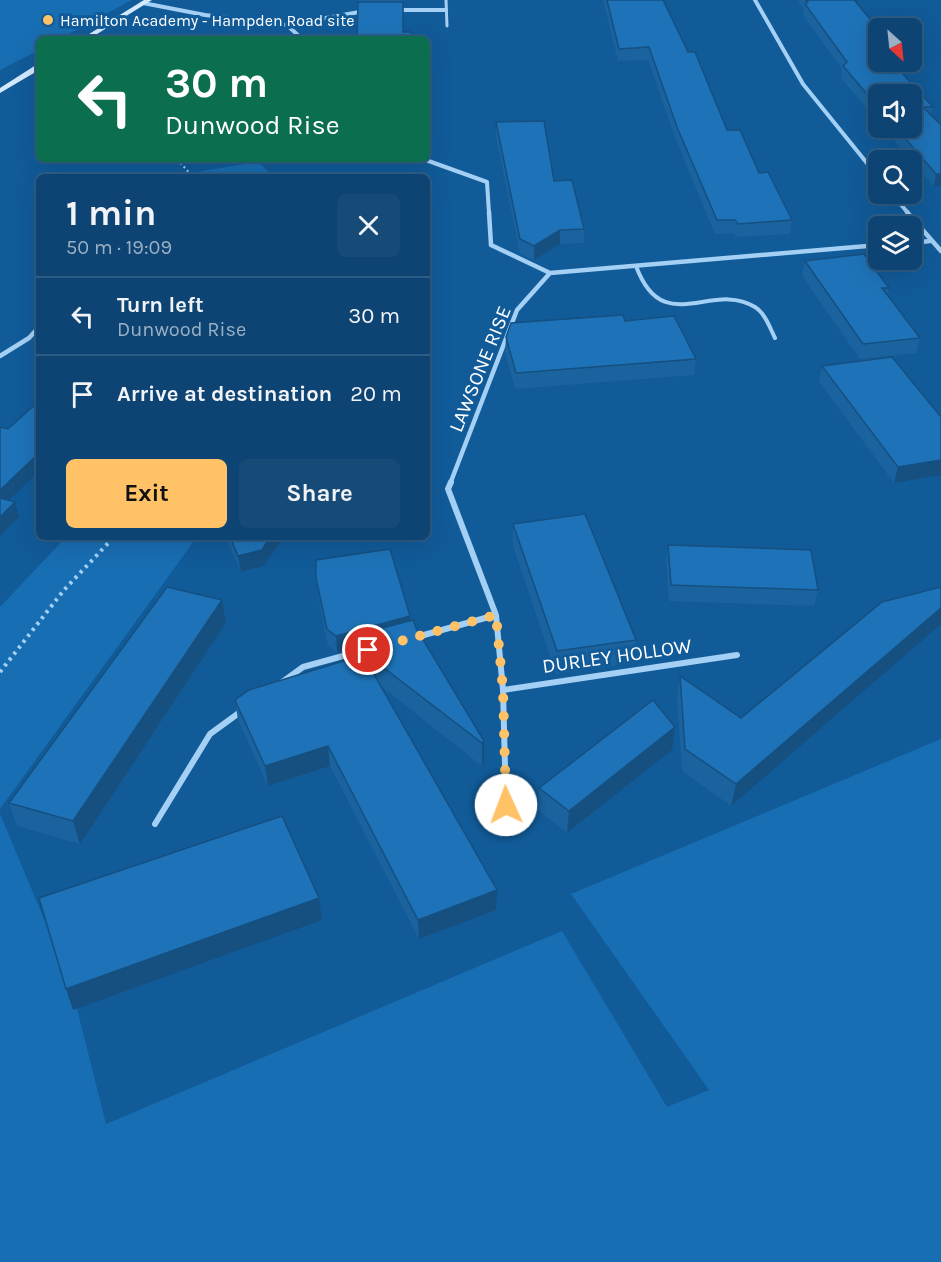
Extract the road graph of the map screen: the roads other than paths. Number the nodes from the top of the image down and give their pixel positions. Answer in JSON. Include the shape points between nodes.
{"nodes":[{"id":1,"x":446,"y":0,"type":"edge"},
{"id":2,"x":755,"y":0,"type":"edge"},
{"id":3,"x":146,"y":2,"type":"edge"},
{"id":4,"x":369,"y":10,"type":"edge"},
{"id":5,"x":391,"y":10,"type":"edge"},
{"id":6,"x":446,"y":10,"type":"junction"},
{"id":7,"x":286,"y":25,"type":"junction"},
{"id":8,"x":447,"y":26,"type":"dead end"},
{"id":9,"x":89,"y":36,"type":"edge"},
{"id":10,"x":299,"y":36,"type":"edge"},
{"id":11,"x":36,"y":69,"type":"edge"},
{"id":12,"x":0,"y":91,"type":"edge"},
{"id":13,"x":425,"y":162,"type":"edge"},
{"id":14,"x":868,"y":164,"type":"edge"},
{"id":15,"x":900,"y":204,"type":"edge"},
{"id":16,"x":930,"y":241,"type":"junction"},
{"id":17,"x":922,"y":242,"type":"edge"},
{"id":18,"x":868,"y":247,"type":"edge"},
{"id":19,"x":941,"y":250,"type":"edge"},
{"id":20,"x":636,"y":266,"type":"junction"},
{"id":21,"x":550,"y":273,"type":"junction"},
{"id":22,"x":36,"y":330,"type":"edge"},
{"id":23,"x":775,"y":338,"type":"dead end"},
{"id":24,"x":0,"y":356,"type":"edge"},
{"id":25,"x":496,"y":615,"type":"junction"},
{"id":26,"x":405,"y":640,"type":"edge"},
{"id":27,"x":360,"y":652,"type":"edge"},
{"id":28,"x":737,"y":655,"type":"dead end"},
{"id":29,"x":275,"y":687,"type":"edge"},
{"id":30,"x":503,"y":690,"type":"junction"},
{"id":31,"x":248,"y":707,"type":"edge"},
{"id":32,"x":506,"y":805,"type":"dead end"},
{"id":33,"x":155,"y":824,"type":"dead end"}],
"edges":[{"from":1,"to":6,"type":"lane"},
{"from":2,"to":14,"type":"street","via":[[803,84]]},
{"from":3,"to":7,"type":"street","via":[[205,15]]},
{"from":3,"to":9,"type":"street"},
{"from":4,"to":7,"type":"street"},
{"from":5,"to":6,"type":"street"},
{"from":6,"to":8,"type":"lane"},
{"from":7,"to":10,"type":"street"},
{"from":11,"to":12,"type":"street"},
{"from":13,"to":21,"type":"street","via":[[487,182],[491,245]]},
{"from":15,"to":16,"type":"street"},
{"from":16,"to":17,"type":"street"},
{"from":16,"to":19,"type":"street"},
{"from":18,"to":20,"type":"street"},
{"from":20,"to":21,"type":"street"},
{"from":20,"to":23,"type":"lane","via":[[650,293],[664,301],[746,302],[758,309]]},
{"from":21,"to":25,"type":"street","name":"LAWSONE RISE","via":[[516,310],[448,489]]},
{"from":22,"to":24,"type":"street"},
{"from":25,"to":26,"type":"street"},
{"from":25,"to":30,"type":"street","name":"LAWSONE RISE"},
{"from":27,"to":29,"type":"street","via":[[303,667]]},
{"from":28,"to":30,"type":"street","name":"DURLEY HOLLOW"},
{"from":30,"to":32,"type":"street","name":"LAWSONE RISE"},
{"from":31,"to":33,"type":"street","via":[[210,734]]}]}
